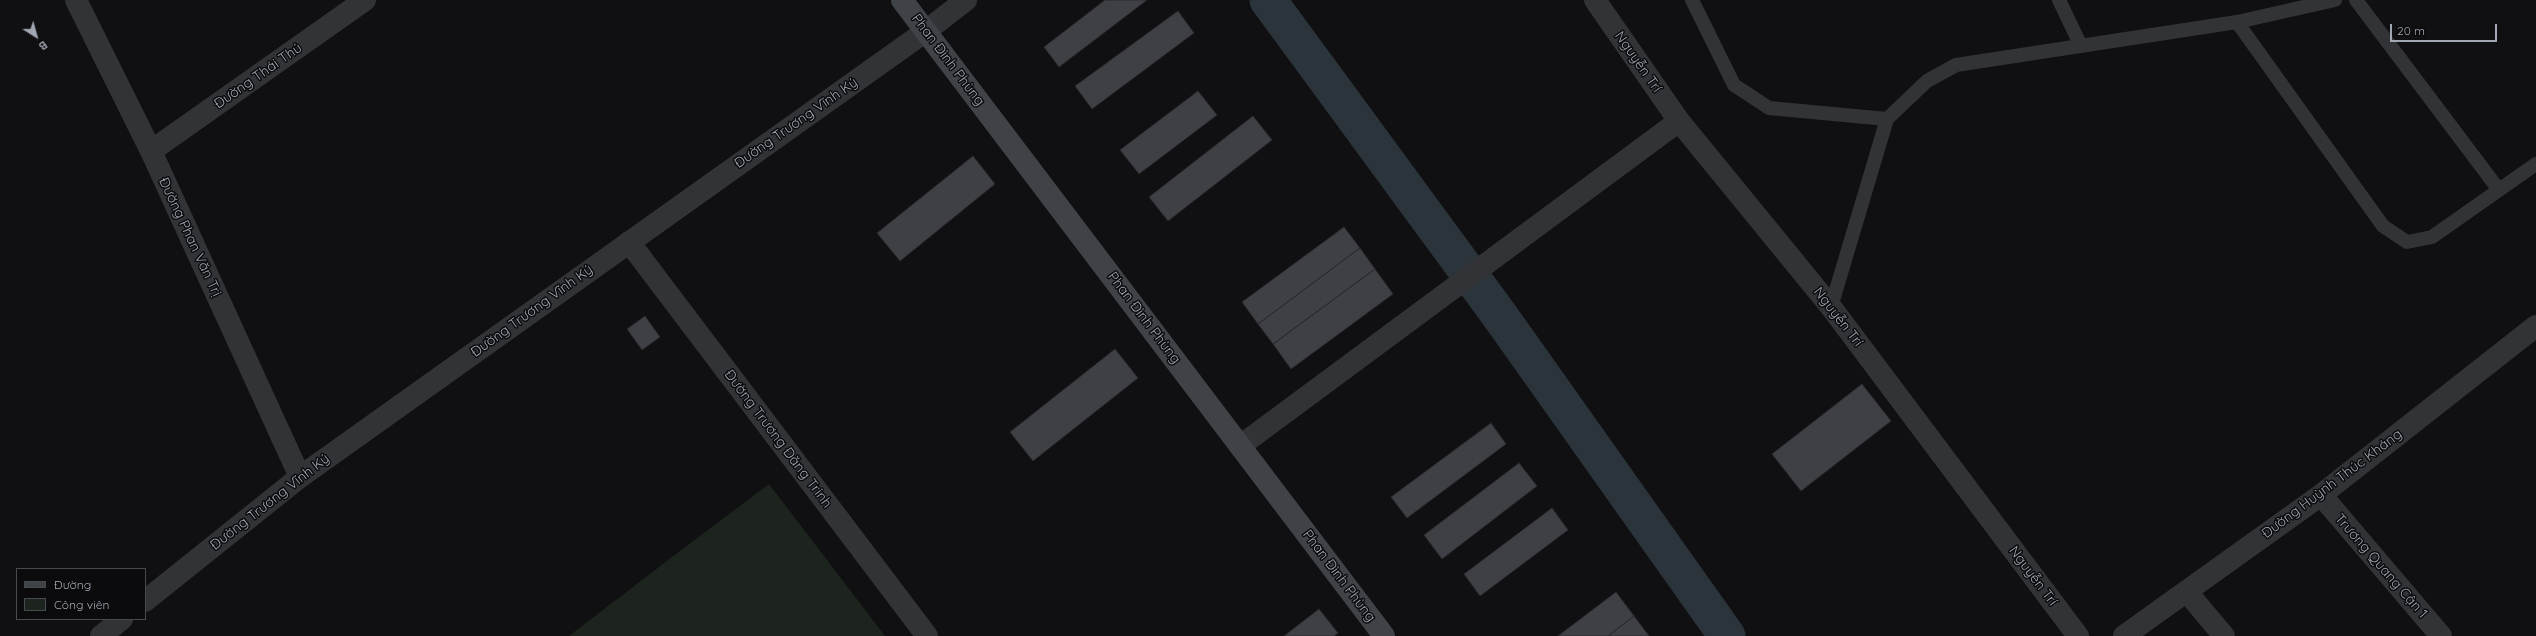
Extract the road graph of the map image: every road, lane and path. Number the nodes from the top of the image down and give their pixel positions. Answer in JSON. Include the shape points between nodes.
{"nodes":[{"id":1,"x":76,"y":0,"type":"edge"},
{"id":2,"x":365,"y":0,"type":"edge"},
{"id":3,"x":902,"y":0,"type":"edge"},
{"id":4,"x":966,"y":0,"type":"edge"},
{"id":5,"x":1595,"y":0,"type":"edge"},
{"id":6,"x":1692,"y":0,"type":"edge"},
{"id":7,"x":2059,"y":0,"type":"edge"},
{"id":8,"x":2335,"y":0,"type":"edge"},
{"id":9,"x":2356,"y":0,"type":"edge"},
{"id":10,"x":2238,"y":22,"type":"junction"},
{"id":11,"x":926,"y":31,"type":"junction"},
{"id":12,"x":2081,"y":46,"type":"junction"},
{"id":13,"x":1887,"y":119,"type":"junction"},
{"id":14,"x":1679,"y":121,"type":"junction"},
{"id":15,"x":151,"y":151,"type":"junction"},
{"id":16,"x":2536,"y":164,"type":"edge"},
{"id":17,"x":2499,"y":190,"type":"junction"},
{"id":18,"x":629,"y":242,"type":"junction"},
{"id":19,"x":1831,"y":307,"type":"junction"},
{"id":20,"x":2536,"y":326,"type":"edge"},
{"id":21,"x":1240,"y":446,"type":"junction"},
{"id":22,"x":300,"y":477,"type":"junction"},
{"id":23,"x":2320,"y":495,"type":"junction"},
{"id":24,"x":2187,"y":592,"type":"junction"},
{"id":25,"x":146,"y":600,"type":"edge"},
{"id":26,"x":121,"y":620,"type":"edge"},
{"id":27,"x":101,"y":636,"type":"edge"},
{"id":28,"x":926,"y":636,"type":"edge"},
{"id":29,"x":1384,"y":636,"type":"edge"},
{"id":30,"x":2078,"y":636,"type":"edge"},
{"id":31,"x":2124,"y":636,"type":"edge"},
{"id":32,"x":2224,"y":636,"type":"edge"},
{"id":33,"x":2441,"y":636,"type":"edge"}],
"edges":[{"from":1,"to":15,"type":"street","name":"Đường Phan Văn Trị"},
{"from":2,"to":15,"type":"street","name":"Đường Thái Thú"},
{"from":3,"to":11,"type":"street","name":"Phan Đình Phùng"},
{"from":4,"to":11,"type":"street","name":"Đường Trương Vĩnh Ký"},
{"from":5,"to":14,"type":"street","name":"Nguyễn Trí"},
{"from":6,"to":13,"type":"lane","via":[[1734,85],[1769,108]]},
{"from":7,"to":12,"type":"lane"},
{"from":8,"to":10,"type":"lane"},
{"from":9,"to":17,"type":"lane"},
{"from":10,"to":12,"type":"lane"},
{"from":10,"to":17,"type":"lane","via":[[2383,226],[2407,242],[2432,237]]},
{"from":11,"to":18,"type":"street","name":"Đường Trương Vĩnh Ký"},
{"from":11,"to":21,"type":"street","name":"Phan Đình Phùng"},
{"from":12,"to":13,"type":"lane","via":[[1956,65],[1927,81]]},
{"from":13,"to":19,"type":"lane"},
{"from":14,"to":19,"type":"street","name":"Nguyễn Trí"},
{"from":14,"to":21,"type":"street"},
{"from":15,"to":22,"type":"street","name":"Đường Phan Văn Trị"},
{"from":16,"to":17,"type":"lane"},
{"from":18,"to":22,"type":"street","name":"Đường Trương Vĩnh Ký"},
{"from":18,"to":28,"type":"street","name":"Đường Trương Đăng Trinh"},
{"from":19,"to":30,"type":"street","name":"Nguyễn Trí"},
{"from":20,"to":23,"type":"street","name":"Đường Huỳnh Thúc Kháng"},
{"from":21,"to":29,"type":"street","name":"Phan Đình Phùng"},
{"from":22,"to":25,"type":"street","name":"Đường Trương Vĩnh Ký"},
{"from":23,"to":24,"type":"street","name":"Đường Huỳnh Thúc Kháng"},
{"from":23,"to":33,"type":"street","name":"Trương Quang Cận 1"},
{"from":24,"to":31,"type":"street","name":"Đường Huỳnh Thúc Kháng"},
{"from":24,"to":32,"type":"street"},
{"from":26,"to":27,"type":"street"}]}
